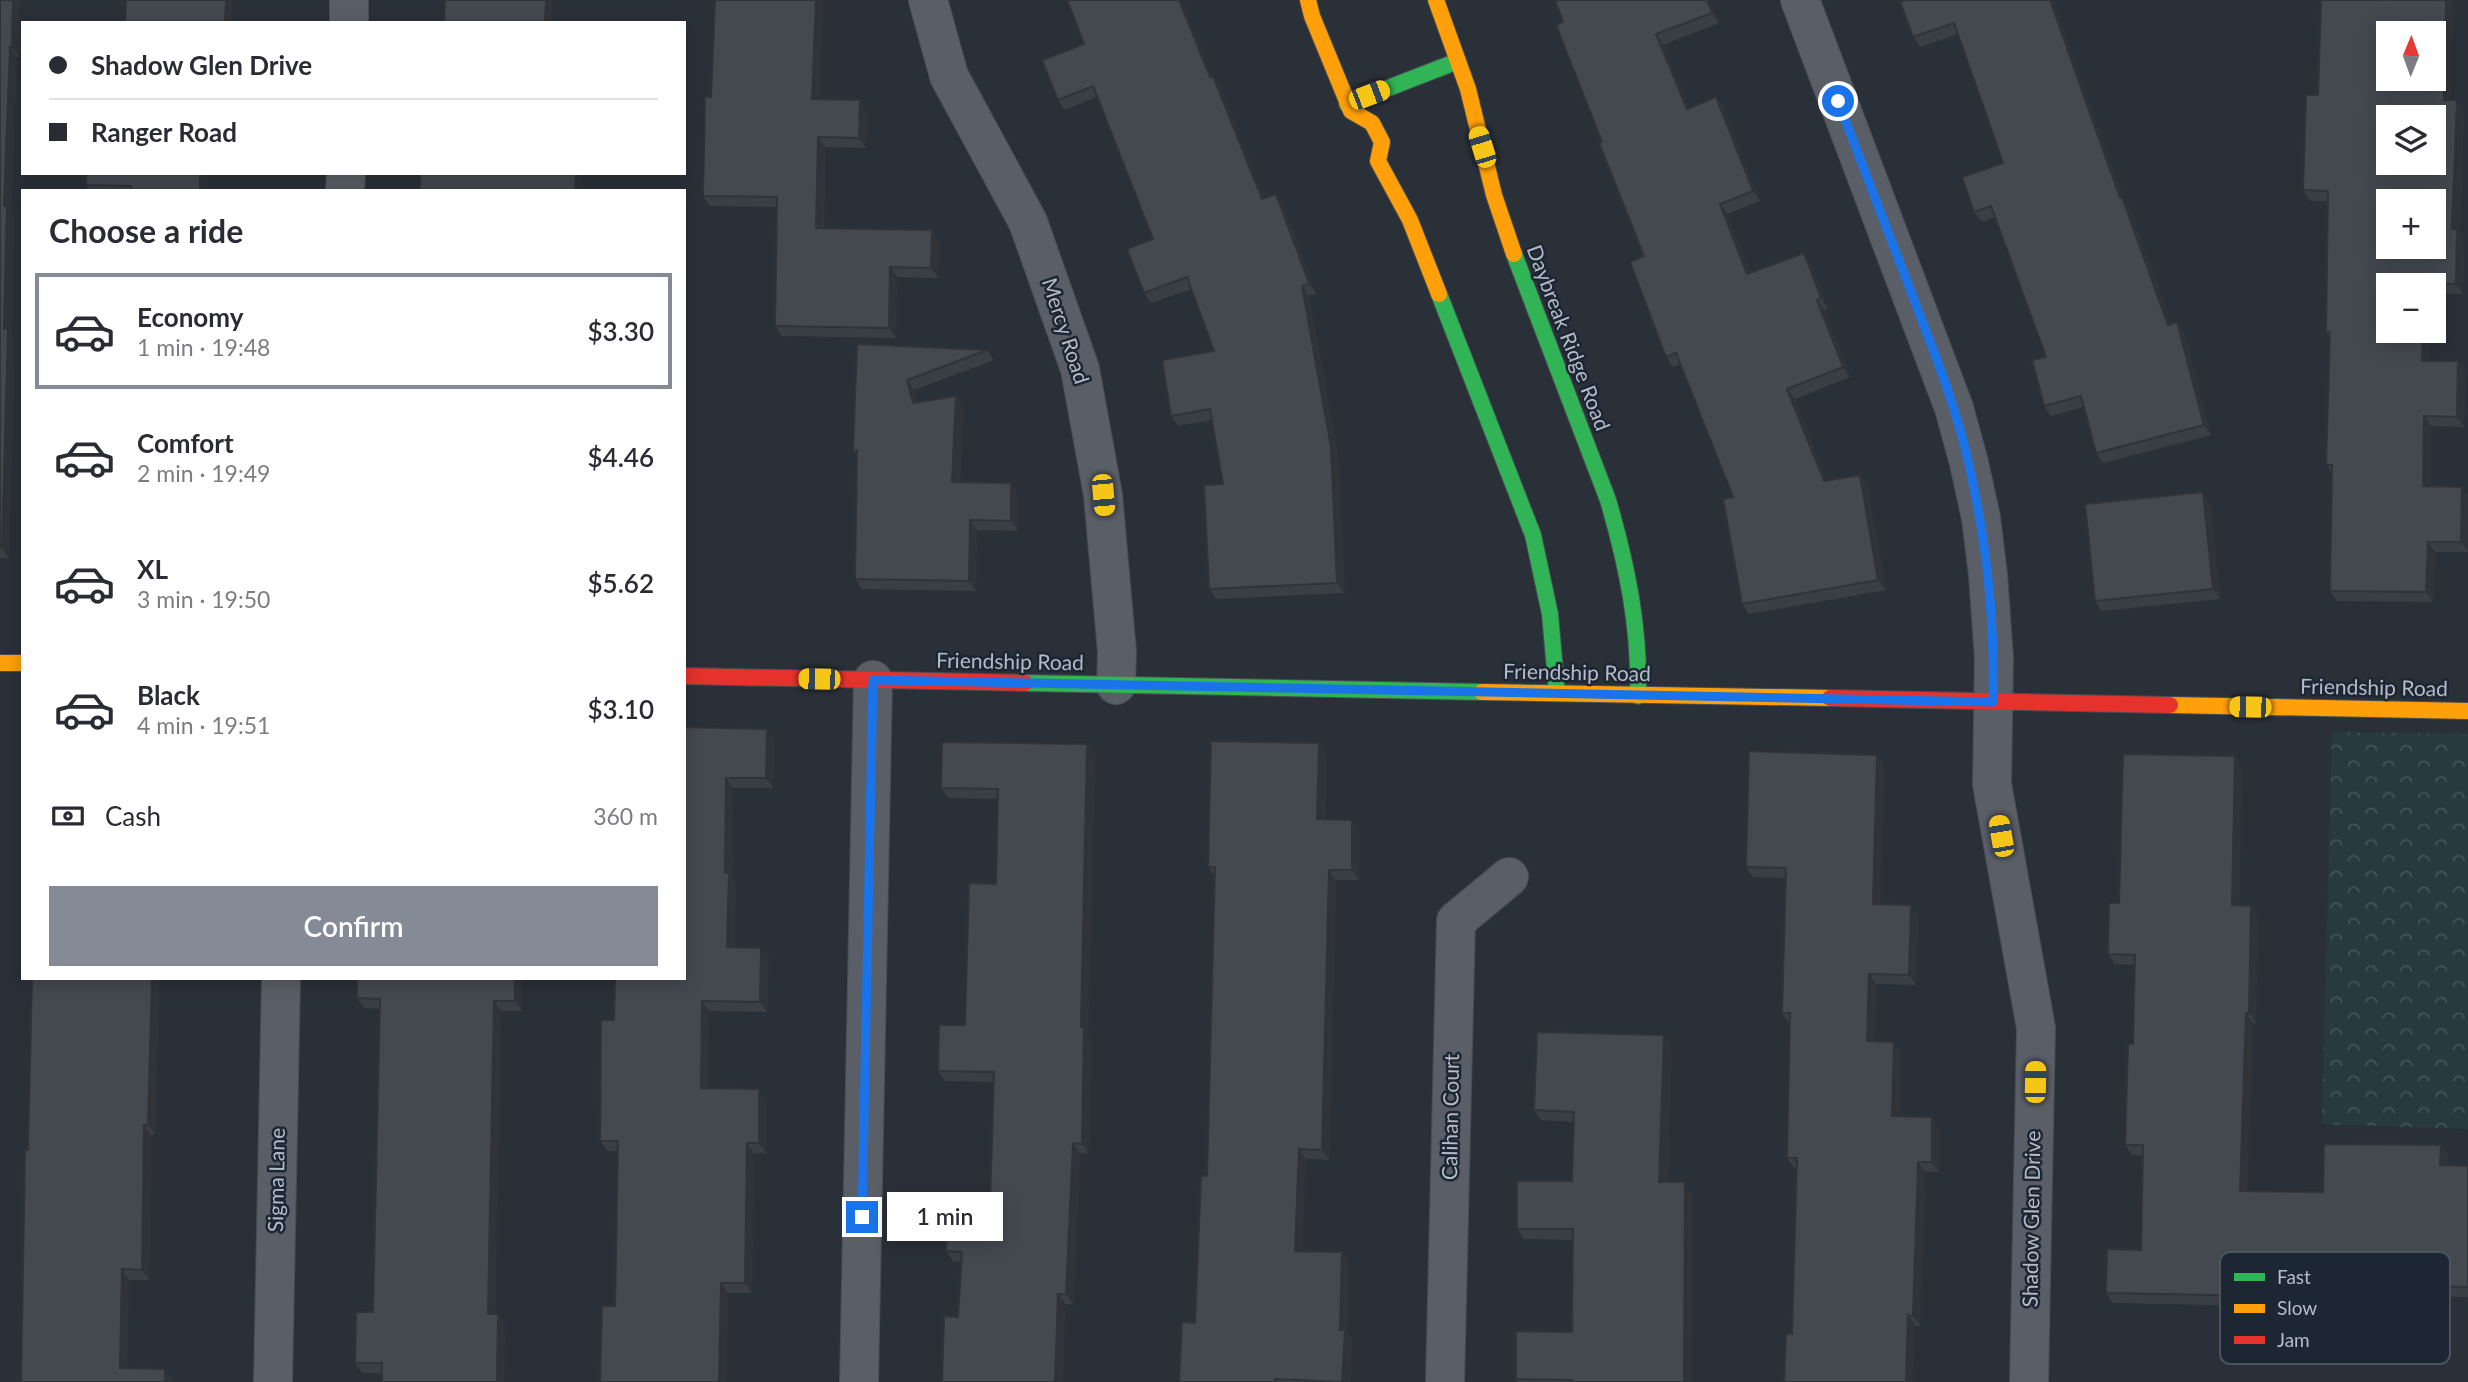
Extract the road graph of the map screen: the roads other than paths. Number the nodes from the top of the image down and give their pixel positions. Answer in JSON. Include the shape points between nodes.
{"nodes":[{"id":1,"x":349,"y":0,"type":"edge"},
{"id":2,"x":928,"y":0,"type":"edge"},
{"id":3,"x":1308,"y":0,"type":"edge"},
{"id":4,"x":1436,"y":0,"type":"edge"},
{"id":5,"x":1800,"y":0,"type":"edge"},
{"id":6,"x":349,"y":21,"type":"edge"},
{"id":7,"x":1458,"y":61,"type":"junction"},
{"id":8,"x":1349,"y":112,"type":"junction"},
{"id":9,"x":0,"y":663,"type":"edge"},
{"id":10,"x":21,"y":663,"type":"edge"},
{"id":11,"x":686,"y":676,"type":"edge"},
{"id":12,"x":873,"y":680,"type":"junction"},
{"id":13,"x":1116,"y":685,"type":"junction"},
{"id":14,"x":1556,"y":693,"type":"junction"},
{"id":15,"x":1638,"y":695,"type":"junction"},
{"id":16,"x":1993,"y":702,"type":"junction"},
{"id":17,"x":2468,"y":711,"type":"edge"},
{"id":18,"x":1509,"y":877,"type":"dead end"},
{"id":19,"x":281,"y":980,"type":"edge"},
{"id":20,"x":274,"y":1382,"type":"edge"},
{"id":21,"x":859,"y":1382,"type":"edge"},
{"id":22,"x":1446,"y":1382,"type":"edge"},
{"id":23,"x":2029,"y":1382,"type":"edge"}],
"edges":[{"from":1,"to":6,"type":"street"},
{"from":2,"to":13,"type":"street","name":"Mercy Road","via":[[949,76],[1028,222],[1080,369],[1103,495]]},
{"from":3,"to":8,"type":"street"},
{"from":4,"to":7,"type":"street","name":"Daybreak Ridge Road"},
{"from":5,"to":16,"type":"street","name":"Shadow Glen Drive","via":[[1935,354],[1966,452],[1989,575]]},
{"from":7,"to":8,"type":"street"},
{"from":7,"to":15,"type":"street","name":"Daybreak Ridge Road","via":[[1509,241],[1621,543],[1631,588]]},
{"from":8,"to":14,"type":"street","via":[[1372,123],[1382,142],[1373,159],[1410,220],[1533,536],[1553,629]]},
{"from":9,"to":10,"type":"street"},
{"from":11,"to":12,"type":"street","name":"Friendship Road"},
{"from":12,"to":13,"type":"street","name":"Friendship Road"},
{"from":12,"to":21,"type":"street"},
{"from":13,"to":14,"type":"street","name":"Friendship Road"},
{"from":14,"to":15,"type":"street","name":"Friendship Road"},
{"from":15,"to":16,"type":"street","name":"Friendship Road"},
{"from":16,"to":17,"type":"street","name":"Friendship Road"},
{"from":16,"to":23,"type":"street","name":"Shadow Glen Drive","via":[[1992,784],[2036,1027]]},
{"from":18,"to":22,"type":"street","name":"Calihan Court","via":[[1456,921]]},
{"from":19,"to":20,"type":"street","name":"Sigma Lane"}]}
